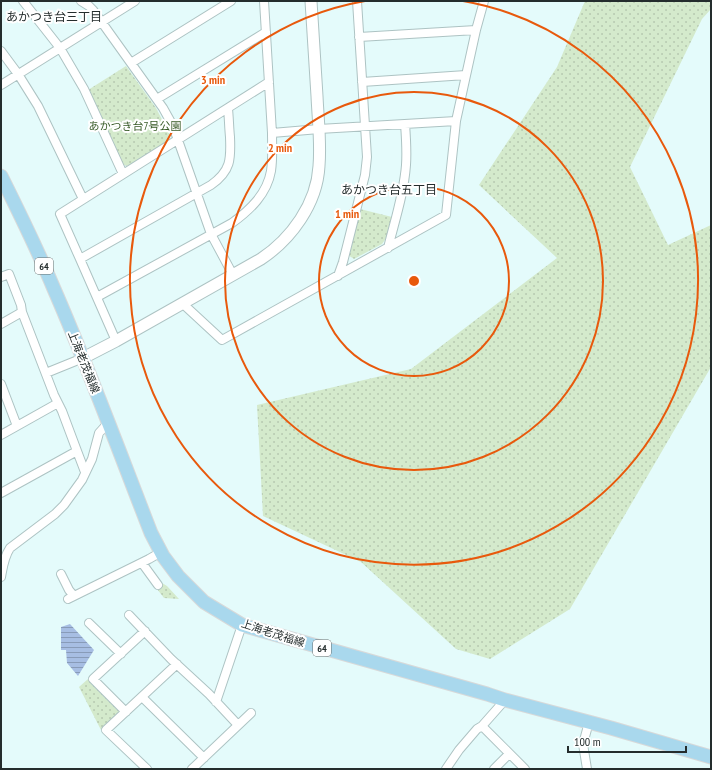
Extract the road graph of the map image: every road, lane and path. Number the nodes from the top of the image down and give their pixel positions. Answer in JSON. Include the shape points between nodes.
{"nodes":[{"id":1,"x":23,"y":1,"type":"edge"},
{"id":2,"x":81,"y":1,"type":"edge"},
{"id":3,"x":135,"y":1,"type":"edge"},
{"id":4,"x":231,"y":1,"type":"edge"},
{"id":5,"x":264,"y":1,"type":"edge"},
{"id":6,"x":311,"y":1,"type":"edge"},
{"id":7,"x":357,"y":1,"type":"edge"},
{"id":8,"x":484,"y":1,"type":"edge"},
{"id":9,"x":102,"y":22,"type":"junction"},
{"id":10,"x":476,"y":30,"type":"junction"},
{"id":11,"x":266,"y":32,"type":"junction"},
{"id":12,"x":359,"y":37,"type":"junction"},
{"id":13,"x":60,"y":48,"type":"junction"},
{"id":14,"x":1,"y":51,"type":"edge"},
{"id":15,"x":130,"y":63,"type":"junction"},
{"id":16,"x":18,"y":74,"type":"junction"},
{"id":17,"x":466,"y":76,"type":"junction"},
{"id":18,"x":269,"y":82,"type":"junction"},
{"id":19,"x":362,"y":82,"type":"junction"},
{"id":20,"x":1,"y":85,"type":"edge"},
{"id":21,"x":157,"y":99,"type":"junction"},
{"id":22,"x":228,"y":109,"type":"junction"},
{"id":23,"x":456,"y":121,"type":"junction"},
{"id":24,"x":405,"y":124,"type":"junction"},
{"id":25,"x":365,"y":126,"type":"junction"},
{"id":26,"x":319,"y":129,"type":"junction"},
{"id":27,"x":272,"y":133,"type":"junction"},
{"id":28,"x":178,"y":140,"type":"junction"},
{"id":29,"x":123,"y":174,"type":"junction"},
{"id":30,"x":1,"y":176,"type":"edge"},
{"id":31,"x":196,"y":194,"type":"junction"},
{"id":32,"x":83,"y":199,"type":"junction"},
{"id":33,"x":211,"y":234,"type":"junction"},
{"id":34,"x":388,"y":248,"type":"junction"},
{"id":35,"x":80,"y":259,"type":"junction"},
{"id":36,"x":233,"y":275,"type":"junction"},
{"id":37,"x":338,"y":276,"type":"junction"},
{"id":38,"x":1,"y":277,"type":"edge"},
{"id":39,"x":97,"y":298,"type":"junction"},
{"id":40,"x":182,"y":303,"type":"junction"},
{"id":41,"x":22,"y":312,"type":"junction"},
{"id":42,"x":1,"y":324,"type":"edge"},
{"id":43,"x":116,"y":341,"type":"junction"},
{"id":44,"x":83,"y":358,"type":"junction"},
{"id":45,"x":46,"y":373,"type":"junction"},
{"id":46,"x":1,"y":384,"type":"edge"},
{"id":47,"x":58,"y":403,"type":"junction"},
{"id":48,"x":108,"y":423,"type":"junction"},
{"id":49,"x":17,"y":426,"type":"junction"},
{"id":50,"x":1,"y":435,"type":"edge"},
{"id":51,"x":77,"y":451,"type":"junction"},
{"id":52,"x":85,"y":472,"type":"junction"},
{"id":53,"x":1,"y":493,"type":"edge"},
{"id":54,"x":161,"y":552,"type":"junction"},
{"id":55,"x":142,"y":563,"type":"junction"},
{"id":56,"x":61,"y":574,"type":"dead end"},
{"id":57,"x":1,"y":577,"type":"edge"},
{"id":58,"x":158,"y":585,"type":"dead end"},
{"id":59,"x":129,"y":615,"type":"dead end"},
{"id":60,"x":89,"y":623,"type":"dead end"},
{"id":61,"x":242,"y":625,"type":"junction"},
{"id":62,"x":145,"y":631,"type":"junction"},
{"id":63,"x":120,"y":654,"type":"junction"},
{"id":64,"x":177,"y":664,"type":"junction"},
{"id":65,"x":142,"y":697,"type":"junction"},
{"id":66,"x":505,"y":700,"type":"junction"},
{"id":67,"x":216,"y":702,"type":"junction"},
{"id":68,"x":126,"y":712,"type":"junction"},
{"id":69,"x":251,"y":713,"type":"dead end"},
{"id":70,"x":589,"y":722,"type":"junction"},
{"id":71,"x":238,"y":725,"type":"junction"},
{"id":72,"x":482,"y":726,"type":"junction"},
{"id":73,"x":509,"y":754,"type":"junction"},
{"id":74,"x":711,"y":756,"type":"edge"},
{"id":75,"x":204,"y":758,"type":"junction"},
{"id":76,"x":146,"y":769,"type":"edge"},
{"id":77,"x":192,"y":769,"type":"edge"},
{"id":78,"x":446,"y":769,"type":"edge"},
{"id":79,"x":494,"y":769,"type":"edge"},
{"id":80,"x":525,"y":769,"type":"edge"},
{"id":81,"x":587,"y":769,"type":"edge"}],
"edges":[{"from":1,"to":13,"type":"street"},
{"from":2,"to":9,"type":"street","via":[[93,10]]},
{"from":3,"to":9,"type":"street"},
{"from":4,"to":15,"type":"street"},
{"from":5,"to":11,"type":"street"},
{"from":6,"to":26,"type":"street"},
{"from":7,"to":12,"type":"street"},
{"from":8,"to":10,"type":"street"},
{"from":9,"to":13,"type":"street"},
{"from":9,"to":15,"type":"street"},
{"from":10,"to":12,"type":"street"},
{"from":10,"to":17,"type":"street"},
{"from":11,"to":18,"type":"street"},
{"from":11,"to":21,"type":"street"},
{"from":12,"to":19,"type":"street"},
{"from":13,"to":16,"type":"street"},
{"from":13,"to":29,"type":"street","via":[[84,89]]},
{"from":14,"to":16,"type":"street"},
{"from":15,"to":21,"type":"street"},
{"from":16,"to":20,"type":"street"},
{"from":16,"to":32,"type":"street","via":[[38,106]]},
{"from":17,"to":19,"type":"street"},
{"from":17,"to":23,"type":"street"},
{"from":18,"to":22,"type":"street"},
{"from":18,"to":27,"type":"street"},
{"from":19,"to":25,"type":"street"},
{"from":21,"to":28,"type":"street"},
{"from":22,"to":28,"type":"street"},
{"from":22,"to":31,"type":"street","via":[[230,161],[218,181]]},
{"from":23,"to":24,"type":"street"},
{"from":23,"to":34,"type":"street","via":[[446,215]]},
{"from":24,"to":25,"type":"street"},
{"from":24,"to":34,"type":"street","via":[[406,164],[403,188]]},
{"from":25,"to":26,"type":"street"},
{"from":25,"to":37,"type":"street","via":[[365,175]]},
{"from":26,"to":27,"type":"street"},
{"from":26,"to":36,"type":"street","via":[[318,176],[312,196],[299,221],[270,253]]},
{"from":27,"to":33,"type":"street","via":[[271,170],[266,186],[248,211]]},
{"from":28,"to":29,"type":"street"},
{"from":28,"to":31,"type":"street"},
{"from":29,"to":32,"type":"street"},
{"from":30,"to":44,"type":"main road","name":"上海老茂福線","number":"64"},
{"from":31,"to":33,"type":"street"},
{"from":31,"to":35,"type":"street"},
{"from":32,"to":35,"type":"street","via":[[60,214]]},
{"from":33,"to":36,"type":"street"},
{"from":33,"to":39,"type":"street"},
{"from":34,"to":37,"type":"street"},
{"from":35,"to":39,"type":"street"},
{"from":36,"to":40,"type":"street"},
{"from":37,"to":40,"type":"street","via":[[222,340]]},
{"from":38,"to":41,"type":"street","via":[[9,274]]},
{"from":39,"to":43,"type":"street"},
{"from":40,"to":43,"type":"street"},
{"from":41,"to":42,"type":"street"},
{"from":41,"to":45,"type":"street"},
{"from":43,"to":44,"type":"street"},
{"from":44,"to":45,"type":"street"},
{"from":44,"to":48,"type":"main road","name":"上海老茂福線","number":"64"},
{"from":45,"to":47,"type":"street"},
{"from":46,"to":49,"type":"street"},
{"from":47,"to":49,"type":"street"},
{"from":47,"to":51,"type":"street"},
{"from":48,"to":52,"type":"street","via":[[99,433],[92,459]]},
{"from":48,"to":54,"type":"main road","name":"上海老茂福線","number":"64","via":[[151,533]]},
{"from":49,"to":50,"type":"street"},
{"from":51,"to":52,"type":"street"},
{"from":51,"to":53,"type":"street"},
{"from":52,"to":57,"type":"street","via":[[64,505],[6,553]]},
{"from":54,"to":55,"type":"street"},
{"from":54,"to":61,"type":"main road","name":"上海老茂福線","number":"64","via":[[195,594]]},
{"from":55,"to":56,"type":"street","via":[[71,597]]},
{"from":55,"to":58,"type":"street"},
{"from":59,"to":62,"type":"street"},
{"from":60,"to":63,"type":"street"},
{"from":61,"to":66,"type":"main road","name":"上海老茂福線","number":"64"},
{"from":61,"to":67,"type":"street"},
{"from":62,"to":63,"type":"street"},
{"from":62,"to":64,"type":"street"},
{"from":63,"to":68,"type":"street","via":[[93,679]]},
{"from":64,"to":65,"type":"street"},
{"from":64,"to":67,"type":"street"},
{"from":65,"to":68,"type":"street"},
{"from":65,"to":75,"type":"street"},
{"from":66,"to":70,"type":"main road","name":"上海老茂福線","number":"64"},
{"from":66,"to":72,"type":"street"},
{"from":67,"to":71,"type":"street"},
{"from":68,"to":76,"type":"street","via":[[106,730]]},
{"from":69,"to":71,"type":"street"},
{"from":70,"to":74,"type":"main road","name":"上海老茂福線","number":"64"},
{"from":70,"to":81,"type":"street","via":[[583,744]]},
{"from":71,"to":75,"type":"street"},
{"from":72,"to":73,"type":"street"},
{"from":72,"to":78,"type":"street","via":[[459,750]]},
{"from":73,"to":79,"type":"street"},
{"from":73,"to":80,"type":"street"},
{"from":75,"to":77,"type":"street"}]}
